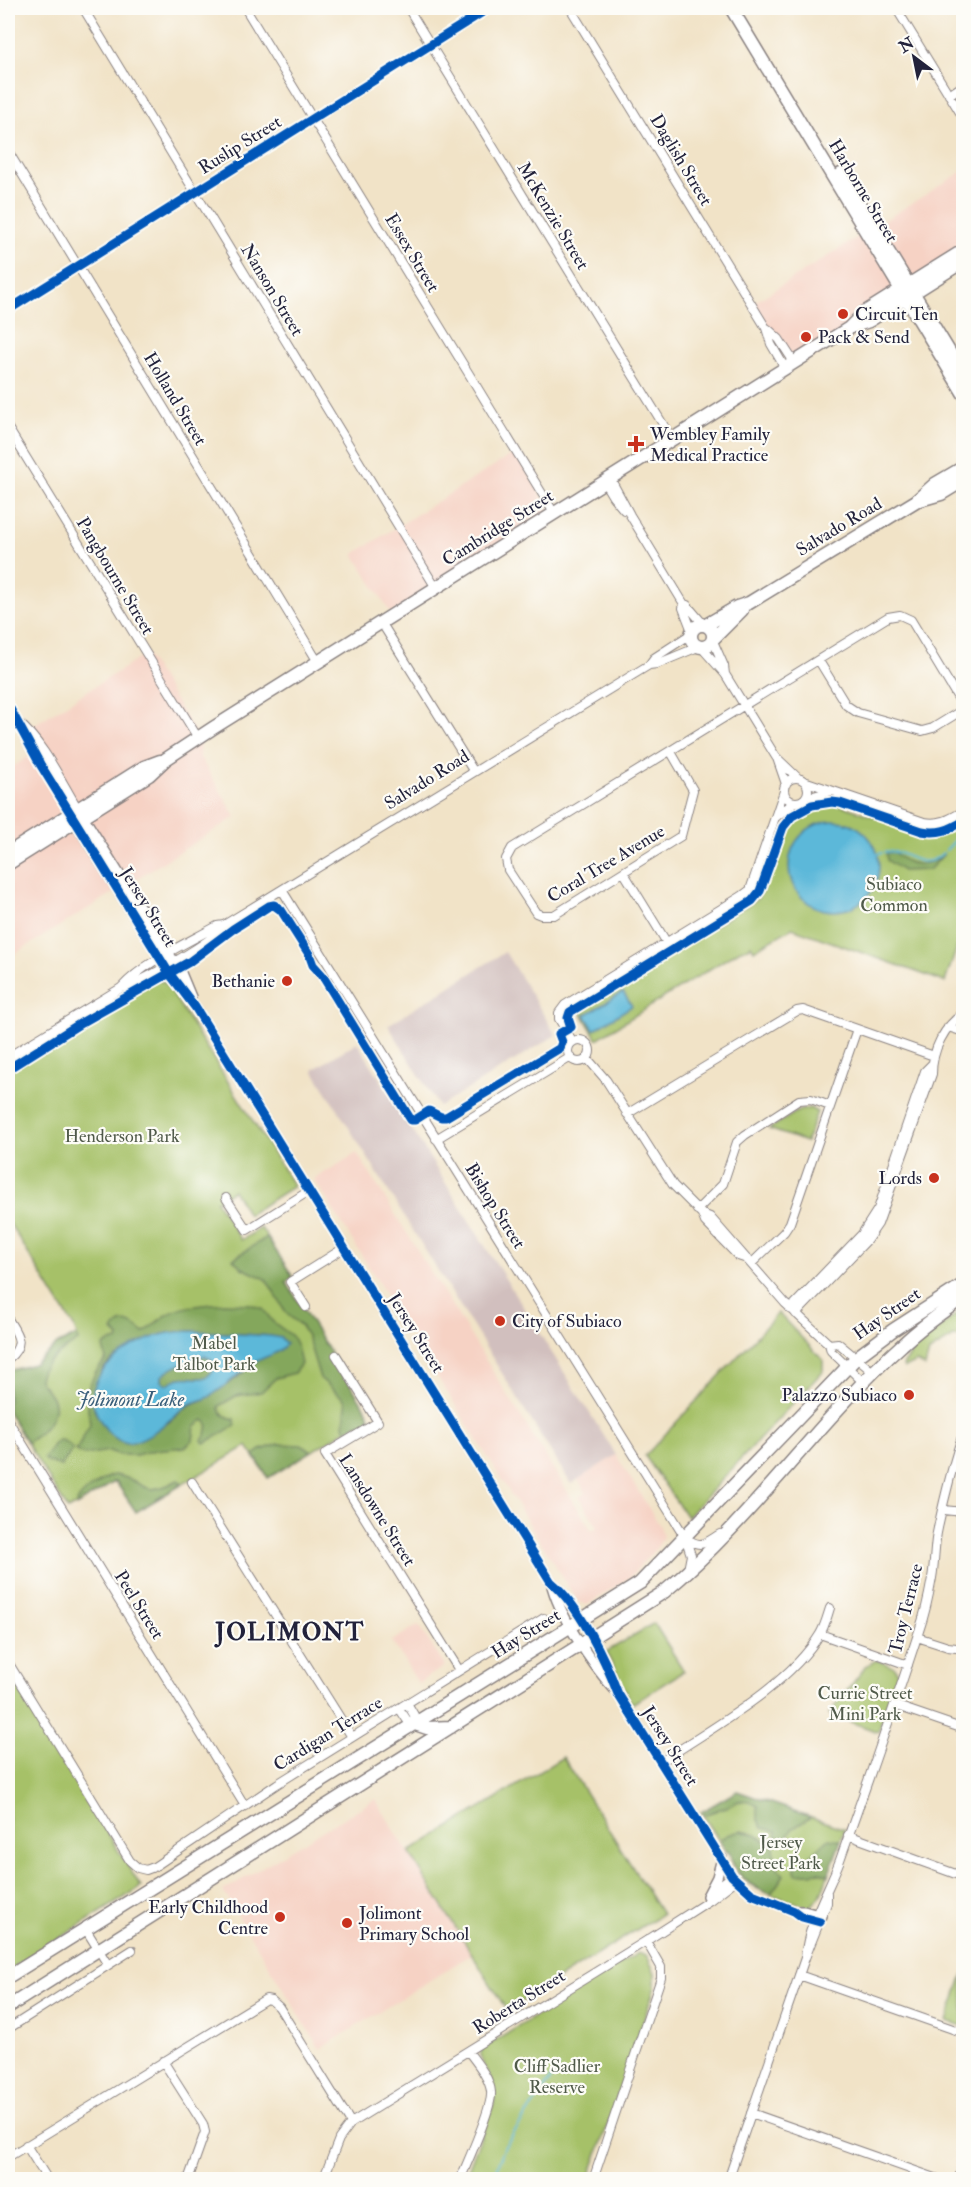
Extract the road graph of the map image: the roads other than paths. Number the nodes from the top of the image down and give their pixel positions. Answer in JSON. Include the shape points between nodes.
{"nodes":[{"id":1,"x":83,"y":8,"type":"edge"},
{"id":2,"x":245,"y":8,"type":"edge"},
{"id":3,"x":408,"y":8,"type":"edge"},
{"id":4,"x":489,"y":8,"type":"edge"},
{"id":5,"x":570,"y":8,"type":"edge"},
{"id":6,"x":730,"y":8,"type":"edge"},
{"id":7,"x":740,"y":8,"type":"edge"},
{"id":8,"x":896,"y":8,"type":"edge"},
{"id":9,"x":430,"y":44,"type":"junction"},
{"id":10,"x":963,"y":86,"type":"edge"},
{"id":11,"x":949,"y":95,"type":"junction"},
{"id":12,"x":313,"y":119,"type":"junction"},
{"id":13,"x":963,"y":119,"type":"edge"},
{"id":14,"x":8,"y":151,"type":"edge"},
{"id":15,"x":196,"y":192,"type":"junction"},
{"id":16,"x":963,"y":250,"type":"edge"},
{"id":17,"x":963,"y":261,"type":"edge"},
{"id":18,"x":78,"y":266,"type":"junction"},
{"id":19,"x":906,"y":291,"type":"junction"},
{"id":20,"x":8,"y":310,"type":"edge"},
{"id":21,"x":789,"y":365,"type":"junction"},
{"id":22,"x":963,"y":376,"type":"edge"},
{"id":23,"x":963,"y":394,"type":"edge"},
{"id":24,"x":8,"y":428,"type":"edge"},
{"id":25,"x":672,"y":439,"type":"junction"},
{"id":26,"x":963,"y":467,"type":"edge"},
{"id":27,"x":607,"y":480,"type":"junction"},
{"id":28,"x":963,"y":480,"type":"edge"},
{"id":29,"x":916,"y":501,"type":"junction"},
{"id":30,"x":554,"y":513,"type":"junction"},
{"id":31,"x":436,"y":588,"type":"junction"},
{"id":32,"x":749,"y":603,"type":"junction"},
{"id":33,"x":684,"y":604,"type":"junction"},
{"id":34,"x":381,"y":622,"type":"junction"},
{"id":35,"x":705,"y":625,"type":"junction"},
{"id":36,"x":691,"y":633,"type":"junction"},
{"id":37,"x":713,"y":640,"type":"junction"},
{"id":38,"x":699,"y":647,"type":"junction"},
{"id":39,"x":819,"y":661,"type":"junction"},
{"id":40,"x":318,"y":662,"type":"junction"},
{"id":41,"x":649,"y":665,"type":"junction"},
{"id":42,"x":725,"y":674,"type":"junction"},
{"id":43,"x":8,"y":705,"type":"edge"},
{"id":44,"x":745,"y":706,"type":"junction"},
{"id":45,"x":963,"y":709,"type":"edge"},
{"id":46,"x":198,"y":738,"type":"junction"},
{"id":47,"x":671,"y":752,"type":"junction"},
{"id":48,"x":777,"y":757,"type":"junction"},
{"id":49,"x":474,"y":772,"type":"junction"},
{"id":50,"x":801,"y":779,"type":"junction"},
{"id":51,"x":785,"y":788,"type":"junction"},
{"id":52,"x":832,"y":791,"type":"junction"},
{"id":53,"x":808,"y":795,"type":"junction"},
{"id":54,"x":794,"y":802,"type":"junction"},
{"id":55,"x":963,"y":811,"type":"edge"},
{"id":56,"x":77,"y":815,"type":"junction"},
{"id":57,"x":775,"y":818,"type":"junction"},
{"id":58,"x":8,"y":853,"type":"edge"},
{"id":59,"x":8,"y":864,"type":"edge"},
{"id":60,"x":624,"y":873,"type":"junction"},
{"id":61,"x":282,"y":890,"type":"junction"},
{"id":62,"x":667,"y":943,"type":"junction"},
{"id":63,"x":167,"y":960,"type":"junction"},
{"id":64,"x":963,"y":1013,"type":"edge"},
{"id":65,"x":948,"y":1027,"type":"junction"},
{"id":66,"x":857,"y":1029,"type":"junction"},
{"id":67,"x":963,"y":1032,"type":"edge"},
{"id":68,"x":573,"y":1042,"type":"junction"},
{"id":69,"x":8,"y":1057,"type":"edge"},
{"id":70,"x":571,"y":1057,"type":"junction"},
{"id":71,"x":587,"y":1058,"type":"junction"},
{"id":72,"x":933,"y":1060,"type":"junction"},
{"id":73,"x":830,"y":1106,"type":"junction"},
{"id":74,"x":627,"y":1114,"type":"junction"},
{"id":75,"x":436,"y":1139,"type":"junction"},
{"id":76,"x":309,"y":1191,"type":"junction"},
{"id":77,"x":226,"y":1198,"type":"dead end"},
{"id":78,"x":699,"y":1212,"type":"junction"},
{"id":79,"x":344,"y":1248,"type":"junction"},
{"id":80,"x":749,"y":1262,"type":"junction"},
{"id":81,"x":963,"y":1284,"type":"edge"},
{"id":82,"x":963,"y":1297,"type":"edge"},
{"id":83,"x":306,"y":1307,"type":"dead end"},
{"id":84,"x":793,"y":1311,"type":"junction"},
{"id":85,"x":8,"y":1319,"type":"edge"},
{"id":86,"x":829,"y":1344,"type":"junction"},
{"id":87,"x":336,"y":1355,"type":"dead end"},
{"id":88,"x":857,"y":1357,"type":"junction"},
{"id":89,"x":8,"y":1359,"type":"edge"},
{"id":90,"x":847,"y":1367,"type":"junction"},
{"id":91,"x":873,"y":1372,"type":"junction"},
{"id":92,"x":863,"y":1382,"type":"junction"},
{"id":93,"x":8,"y":1420,"type":"edge"},
{"id":94,"x":963,"y":1431,"type":"edge"},
{"id":95,"x":192,"y":1482,"type":"dead end"},
{"id":96,"x":943,"y":1510,"type":"junction"},
{"id":97,"x":963,"y":1512,"type":"edge"},
{"id":98,"x":732,"y":1527,"type":"junction"},
{"id":99,"x":685,"y":1537,"type":"junction"},
{"id":100,"x":688,"y":1571,"type":"junction"},
{"id":101,"x":830,"y":1608,"type":"dead end"},
{"id":102,"x":544,"y":1618,"type":"dead end"},
{"id":103,"x":577,"y":1624,"type":"junction"},
{"id":104,"x":820,"y":1635,"type":"junction"},
{"id":105,"x":917,"y":1637,"type":"junction"},
{"id":106,"x":588,"y":1642,"type":"junction"},
{"id":107,"x":963,"y":1649,"type":"edge"},
{"id":108,"x":8,"y":1662,"type":"edge"},
{"id":109,"x":908,"y":1665,"type":"junction"},
{"id":110,"x":459,"y":1670,"type":"junction"},
{"id":111,"x":407,"y":1703,"type":"junction"},
{"id":112,"x":894,"y":1705,"type":"junction"},
{"id":113,"x":399,"y":1708,"type":"junction"},
{"id":114,"x":415,"y":1724,"type":"junction"},
{"id":115,"x":452,"y":1727,"type":"junction"},
{"id":116,"x":963,"y":1729,"type":"edge"},
{"id":117,"x":352,"y":1737,"type":"junction"},
{"id":118,"x":403,"y":1758,"type":"junction"},
{"id":119,"x":661,"y":1762,"type":"junction"},
{"id":120,"x":245,"y":1806,"type":"junction"},
{"id":121,"x":848,"y":1835,"type":"junction"},
{"id":122,"x":722,"y":1858,"type":"junction"},
{"id":123,"x":963,"y":1877,"type":"edge"},
{"id":124,"x":734,"y":1878,"type":"junction"},
{"id":125,"x":705,"y":1900,"type":"junction"},
{"id":126,"x":818,"y":1918,"type":"junction"},
{"id":127,"x":85,"y":1928,"type":"junction"},
{"id":128,"x":645,"y":1941,"type":"junction"},
{"id":129,"x":98,"y":1949,"type":"junction"},
{"id":130,"x":132,"y":1950,"type":"dead end"},
{"id":131,"x":108,"y":1965,"type":"junction"},
{"id":132,"x":799,"y":1975,"type":"junction"},
{"id":133,"x":8,"y":1977,"type":"edge"},
{"id":134,"x":8,"y":2007,"type":"edge"},
{"id":135,"x":8,"y":2029,"type":"edge"},
{"id":136,"x":963,"y":2033,"type":"edge"},
{"id":137,"x":468,"y":2051,"type":"junction"},
{"id":138,"x":163,"y":2061,"type":"junction"},
{"id":139,"x":751,"y":2114,"type":"junction"},
{"id":140,"x":351,"y":2124,"type":"junction"},
{"id":141,"x":26,"y":2145,"type":"junction"},
{"id":142,"x":8,"y":2157,"type":"edge"},
{"id":143,"x":963,"y":2168,"type":"edge"},
{"id":144,"x":48,"y":2180,"type":"edge"},
{"id":145,"x":188,"y":2180,"type":"edge"},
{"id":146,"x":323,"y":2180,"type":"edge"},
{"id":147,"x":460,"y":2180,"type":"edge"},
{"id":148,"x":593,"y":2180,"type":"edge"},
{"id":149,"x":728,"y":2180,"type":"edge"},
{"id":150,"x":941,"y":2180,"type":"edge"},
{"id":151,"x":959,"y":2180,"type":"edge"}],
"edges":[{"from":1,"to":15,"type":"street","name":"Nanson Street"},
{"from":2,"to":12,"type":"street","name":"Essex Street"},
{"from":3,"to":9,"type":"street","name":"McKenzie Street"},
{"from":4,"to":9,"type":"street","name":"Ruslip Street"},
{"from":5,"to":21,"type":"street","name":"Daglish Street","via":[[766,328],[778,339]]},
{"from":6,"to":19,"type":"main road","name":"Harborne Street"},
{"from":7,"to":19,"type":"main road","name":"Harborne Street"},
{"from":8,"to":11,"type":"street"},
{"from":9,"to":12,"type":"street","name":"Ruslip Street"},
{"from":9,"to":25,"type":"street","name":"McKenzie Street"},
{"from":10,"to":11,"type":"street"},
{"from":11,"to":13,"type":"street"},
{"from":12,"to":15,"type":"street","name":"Ruslip Street"},
{"from":12,"to":30,"type":"street","name":"Essex Street"},
{"from":14,"to":18,"type":"street","name":"Holland Street"},
{"from":15,"to":18,"type":"street","name":"Ruslip Street"},
{"from":15,"to":31,"type":"street","name":"Nanson Street"},
{"from":16,"to":19,"type":"main road","name":"Cambridge Street"},
{"from":17,"to":19,"type":"main road","name":"Cambridge Street"},
{"from":18,"to":20,"type":"street","name":"Ruslip Street"},
{"from":18,"to":40,"type":"street","name":"Holland Street"},
{"from":19,"to":21,"type":"main road","name":"Cambridge Street","via":[[869,321],[849,328]]},
{"from":19,"to":22,"type":"main road","name":"Harborne Street"},
{"from":19,"to":23,"type":"main road","name":"Harborne Street"},
{"from":21,"to":25,"type":"main road","name":"Cambridge Street"},
{"from":24,"to":46,"type":"street","name":"Pangbourne Street"},
{"from":25,"to":27,"type":"main road","name":"Cambridge Street"},
{"from":26,"to":29,"type":"main road","name":"Salvado Road"},
{"from":27,"to":30,"type":"main road","name":"Cambridge Street"},
{"from":27,"to":33,"type":"street"},
{"from":28,"to":29,"type":"main road","name":"Salvado Road","via":[[940,494]]},
{"from":29,"to":32,"type":"main road","name":"Salvado Road"},
{"from":30,"to":31,"type":"main road","name":"Cambridge Street"},
{"from":31,"to":34,"type":"main road","name":"Cambridge Street"},
{"from":32,"to":35,"type":"main road","name":"Salvado Road"},
{"from":32,"to":37,"type":"main road","name":"Salvado Road"},
{"from":33,"to":35,"type":"street"},
{"from":33,"to":36,"type":"street"},
{"from":34,"to":40,"type":"main road","name":"Cambridge Street"},
{"from":34,"to":49,"type":"street"},
{"from":35,"to":36,"type":"main road"},
{"from":35,"to":37,"type":"main road","via":[[712,630]]},
{"from":36,"to":38,"type":"main road"},
{"from":36,"to":41,"type":"street","name":"Salvado Road"},
{"from":37,"to":38,"type":"main road"},
{"from":37,"to":42,"type":"street"},
{"from":38,"to":41,"type":"street","name":"Salvado Road"},
{"from":38,"to":42,"type":"street"},
{"from":39,"to":44,"type":"street","name":"Coral Tree Avenue"},
{"from":39,"to":45,"type":"street","via":[[846,705],[858,713],[922,731]]},
{"from":39,"to":45,"type":"street","name":"Coral Tree Avenue","via":[[888,617],[904,616],[913,623]]},
{"from":40,"to":46,"type":"main road","name":"Cambridge Street"},
{"from":41,"to":49,"type":"street","name":"Salvado Road"},
{"from":42,"to":44,"type":"street"},
{"from":43,"to":56,"type":"street","name":"Jersey Street","via":[[20,731]]},
{"from":44,"to":47,"type":"street","name":"Coral Tree Avenue"},
{"from":44,"to":48,"type":"street"},
{"from":46,"to":56,"type":"main road","name":"Cambridge Street","via":[[149,775]]},
{"from":47,"to":60,"type":"street","name":"Coral Tree Avenue","via":[[693,790],[682,833]]},
{"from":47,"to":60,"type":"street","name":"Coral Tree Avenue","via":[[512,848],[506,858],[508,870],[532,909],[541,915],[554,915]]},
{"from":48,"to":50,"type":"street"},
{"from":48,"to":51,"type":"street"},
{"from":49,"to":61,"type":"street","name":"Salvado Road"},
{"from":50,"to":51,"type":"street","via":[[791,779]]},
{"from":50,"to":52,"type":"street"},
{"from":50,"to":53,"type":"street","via":[[808,787]]},
{"from":51,"to":54,"type":"street","via":[[787,798]]},
{"from":51,"to":57,"type":"street"},
{"from":52,"to":53,"type":"street"},
{"from":52,"to":55,"type":"street","via":[[932,824]]},
{"from":53,"to":54,"type":"street"},
{"from":54,"to":57,"type":"street"},
{"from":56,"to":58,"type":"main road","name":"Cambridge Street"},
{"from":56,"to":59,"type":"main road","name":"Cambridge Street"},
{"from":56,"to":63,"type":"street","name":"Jersey Street"},
{"from":57,"to":62,"type":"street","via":[[750,890]]},
{"from":60,"to":62,"type":"street"},
{"from":61,"to":63,"type":"street","name":"Salvado Road","via":[[217,926]]},
{"from":61,"to":75,"type":"street","name":"Bishop Street"},
{"from":62,"to":68,"type":"street","via":[[563,1008],[559,1019]]},
{"from":63,"to":69,"type":"street","name":"Salvado Road","via":[[129,978],[121,988]]},
{"from":63,"to":76,"type":"street","name":"Jersey Street"},
{"from":64,"to":65,"type":"street"},
{"from":65,"to":67,"type":"street"},
{"from":65,"to":72,"type":"street"},
{"from":66,"to":72,"type":"street"},
{"from":66,"to":73,"type":"street"},
{"from":66,"to":74,"type":"street","via":[[803,1010],[795,1011]]},
{"from":68,"to":70,"type":"street","via":[[569,1049]]},
{"from":68,"to":71,"type":"street","via":[[582,1040],[589,1045]]},
{"from":70,"to":71,"type":"street","via":[[577,1061]]},
{"from":70,"to":75,"type":"street"},
{"from":71,"to":74,"type":"street"},
{"from":72,"to":84,"type":"street","via":[[932,1074],[878,1224],[867,1240]]},
{"from":73,"to":78,"type":"street","via":[[811,1099],[799,1100],[745,1135],[737,1142],[723,1184]]},
{"from":73,"to":80,"type":"street","via":[[790,1223]]},
{"from":74,"to":78,"type":"street","via":[[664,1173]]},
{"from":75,"to":99,"type":"street","name":"Bishop Street"},
{"from":76,"to":77,"type":"street","via":[[247,1230]]},
{"from":76,"to":79,"type":"street","name":"Jersey Street"},
{"from":78,"to":80,"type":"street","via":[[710,1217]]},
{"from":79,"to":83,"type":"street","via":[[290,1282]]},
{"from":79,"to":103,"type":"street","name":"Jersey Street","via":[[551,1582],[555,1599]]},
{"from":80,"to":84,"type":"street"},
{"from":81,"to":88,"type":"main road","name":"Hay Street"},
{"from":82,"to":91,"type":"main road","name":"Hay Street","via":[[922,1327]]},
{"from":84,"to":86,"type":"street"},
{"from":85,"to":89,"type":"street","via":[[19,1342]]},
{"from":86,"to":88,"type":"street","via":[[838,1344]]},
{"from":86,"to":90,"type":"street"},
{"from":87,"to":110,"type":"street","name":"Lansdowne Street","via":[[378,1422],[325,1454]]},
{"from":88,"to":90,"type":"main road","name":"Hay Street"},
{"from":88,"to":91,"type":"street"},
{"from":90,"to":92,"type":"street"},
{"from":90,"to":99,"type":"main road","name":"Hay Street"},
{"from":91,"to":92,"type":"main road","name":"Hay Street"},
{"from":92,"to":98,"type":"main road","name":"Hay Street"},
{"from":93,"to":120,"type":"street","name":"Peel Street"},
{"from":94,"to":96,"type":"street","name":"Troy Terrace"},
{"from":95,"to":117,"type":"street"},
{"from":96,"to":97,"type":"street"},
{"from":96,"to":105,"type":"street","name":"Troy Terrace"},
{"from":98,"to":99,"type":"street","via":[[699,1545]]},
{"from":98,"to":100,"type":"main road","name":"Hay Street"},
{"from":99,"to":100,"type":"street","name":"Bishop Street","via":[[691,1555]]},
{"from":99,"to":103,"type":"main road","name":"Hay Street","via":[[640,1583]]},
{"from":100,"to":106,"type":"main road","name":"Hay Street","via":[[658,1597]]},
{"from":101,"to":104,"type":"street"},
{"from":102,"to":110,"type":"street","name":"Cardigan Terrace"},
{"from":103,"to":106,"type":"street","name":"Jersey Street"},
{"from":103,"to":114,"type":"main road","name":"Hay Street"},
{"from":104,"to":109,"type":"street"},
{"from":104,"to":119,"type":"street","via":[[780,1679],[747,1706]]},
{"from":105,"to":107,"type":"street"},
{"from":105,"to":109,"type":"street","name":"Troy Terrace"},
{"from":106,"to":115,"type":"main road","name":"Hay Street"},
{"from":106,"to":119,"type":"street","name":"Jersey Street","via":[[609,1670],[618,1694]]},
{"from":108,"to":120,"type":"street","name":"Cardigan Terrace","via":[[130,1861],[138,1868],[154,1867]]},
{"from":109,"to":112,"type":"street","name":"Troy Terrace"},
{"from":110,"to":111,"type":"street","name":"Cardigan Terrace"},
{"from":111,"to":113,"type":"street","name":"Cardigan Terrace"},
{"from":111,"to":114,"type":"street"},
{"from":112,"to":116,"type":"street"},
{"from":112,"to":121,"type":"street","name":"Troy Terrace"},
{"from":113,"to":114,"type":"street","via":[[406,1720]]},
{"from":113,"to":117,"type":"street","name":"Cardigan Terrace"},
{"from":114,"to":115,"type":"main road","via":[[426,1728]]},
{"from":114,"to":118,"type":"main road","via":[[412,1749]]},
{"from":114,"to":127,"type":"main road","name":"Hay Street"},
{"from":115,"to":118,"type":"main road","name":"Hay Street"},
{"from":117,"to":120,"type":"street","name":"Cardigan Terrace"},
{"from":118,"to":129,"type":"main road","name":"Hay Street"},
{"from":119,"to":122,"type":"street","name":"Jersey Street"},
{"from":121,"to":123,"type":"street"},
{"from":121,"to":126,"type":"street","name":"Troy Terrace"},
{"from":122,"to":124,"type":"street","name":"Jersey Street"},
{"from":122,"to":125,"type":"street"},
{"from":124,"to":125,"type":"street","name":"Roberta Street","via":[[710,1900]]},
{"from":124,"to":126,"type":"street","name":"Jersey Street","via":[[752,1894]]},
{"from":125,"to":128,"type":"street","name":"Roberta Street"},
{"from":126,"to":132,"type":"street","name":"Troy Terrace"},
{"from":127,"to":129,"type":"street"},
{"from":127,"to":133,"type":"main road","name":"Hay Street"},
{"from":128,"to":137,"type":"street","name":"Roberta Street"},
{"from":128,"to":148,"type":"street","via":[[661,1967],[662,1978]]},
{"from":129,"to":131,"type":"street"},
{"from":129,"to":134,"type":"main road","name":"Hay Street"},
{"from":130,"to":131,"type":"street"},
{"from":131,"to":135,"type":"street"},
{"from":132,"to":136,"type":"street"},
{"from":132,"to":139,"type":"street","name":"Troy Terrace"},
{"from":137,"to":140,"type":"street","name":"Roberta Street"},
{"from":137,"to":147,"type":"street","via":[[491,2091]]},
{"from":138,"to":140,"type":"street","via":[[259,2002],[271,2000]]},
{"from":138,"to":141,"type":"street"},
{"from":138,"to":145,"type":"street","via":[[205,2132]]},
{"from":139,"to":149,"type":"street","name":"Troy Terrace"},
{"from":139,"to":150,"type":"street"},
{"from":140,"to":146,"type":"street","via":[[339,2139]]},
{"from":141,"to":142,"type":"street"},
{"from":141,"to":144,"type":"street"},
{"from":143,"to":151,"type":"street"}]}
